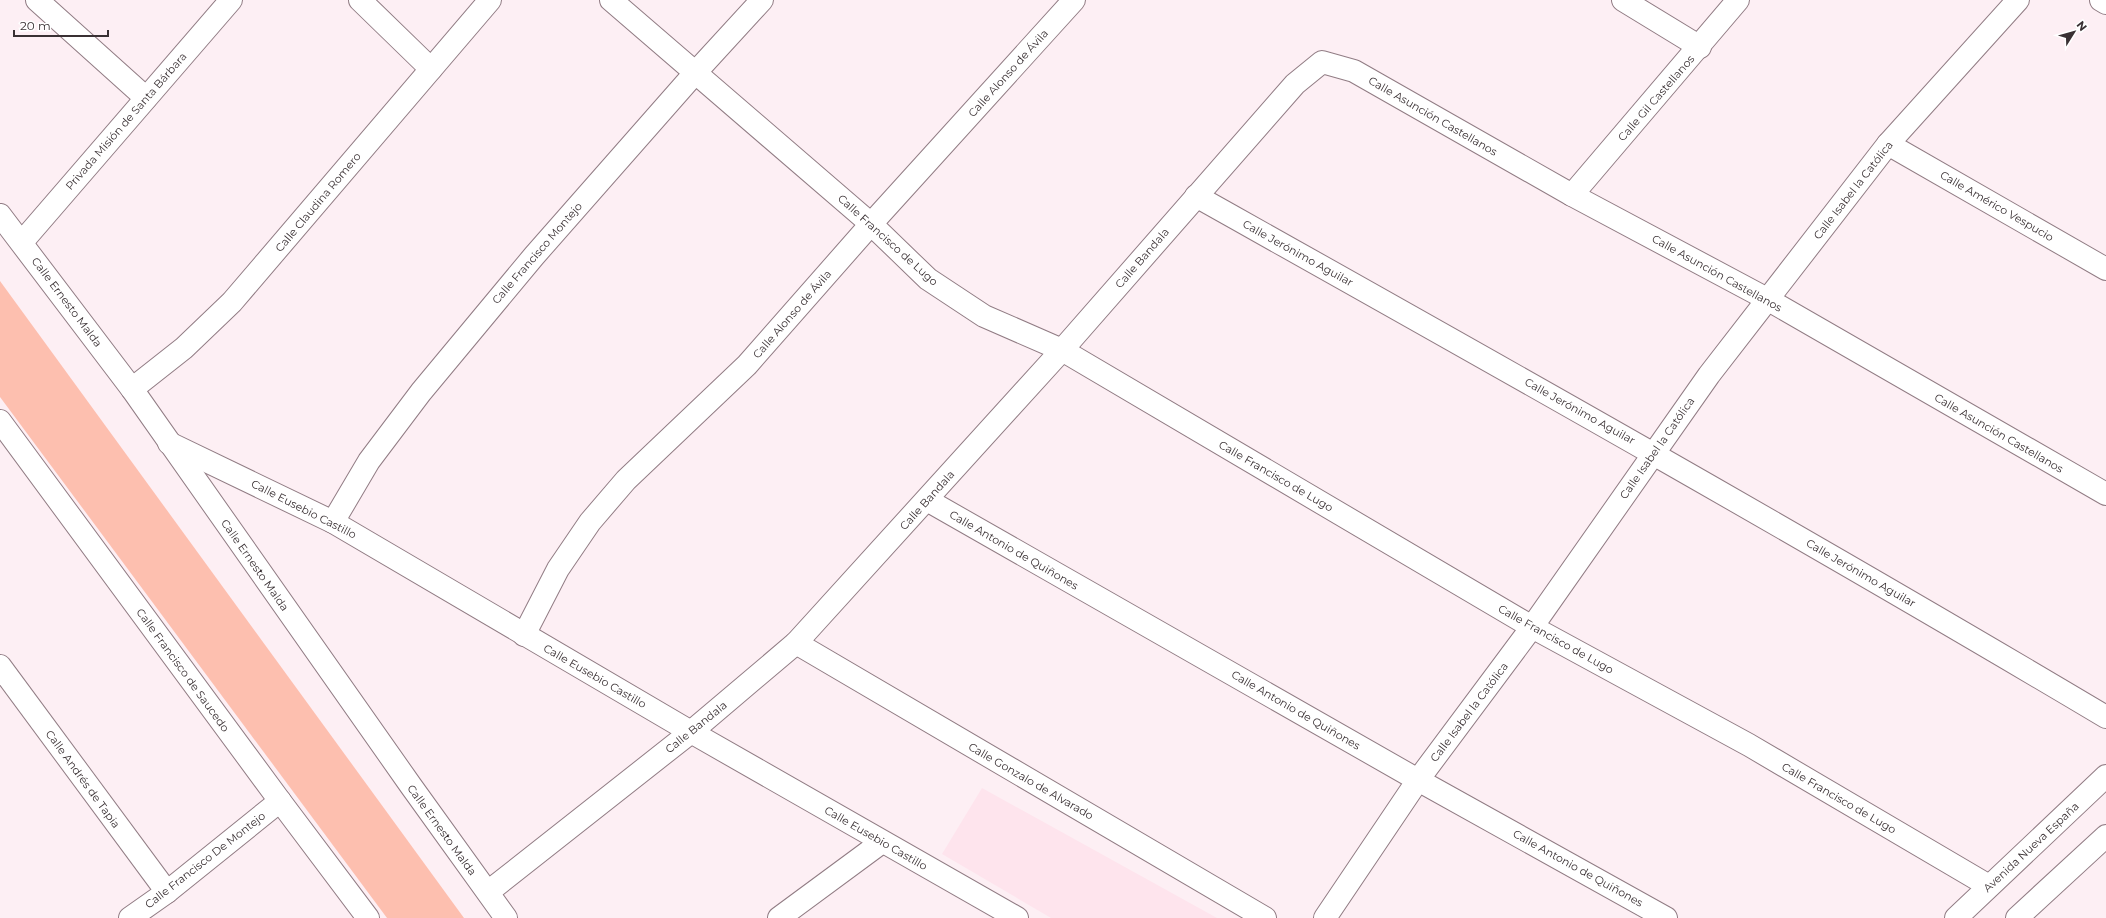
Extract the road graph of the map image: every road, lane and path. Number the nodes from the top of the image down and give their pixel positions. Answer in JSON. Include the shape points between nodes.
{"nodes":[{"id":1,"x":37,"y":0,"type":"edge"},
{"id":2,"x":231,"y":0,"type":"edge"},
{"id":3,"x":360,"y":0,"type":"edge"},
{"id":4,"x":490,"y":0,"type":"edge"},
{"id":5,"x":611,"y":0,"type":"edge"},
{"id":6,"x":762,"y":0,"type":"edge"},
{"id":7,"x":1074,"y":0,"type":"edge"},
{"id":8,"x":1623,"y":0,"type":"edge"},
{"id":9,"x":1738,"y":0,"type":"edge"},
{"id":10,"x":2018,"y":0,"type":"edge"},
{"id":11,"x":2101,"y":0,"type":"edge"},
{"id":12,"x":2106,"y":3,"type":"edge"},
{"id":13,"x":1700,"y":47,"type":"junction"},
{"id":14,"x":1322,"y":62,"type":"joint"},
{"id":15,"x":431,"y":69,"type":"junction"},
{"id":16,"x":695,"y":73,"type":"junction"},
{"id":17,"x":146,"y":98,"type":"junction"},
{"id":18,"x":1888,"y":144,"type":"junction"},
{"id":19,"x":1572,"y":195,"type":"junction"},
{"id":20,"x":1196,"y":196,"type":"junction"},
{"id":21,"x":0,"y":215,"type":"edge"},
{"id":22,"x":871,"y":224,"type":"junction"},
{"id":23,"x":22,"y":242,"type":"junction"},
{"id":24,"x":2106,"y":269,"type":"edge"},
{"id":25,"x":1767,"y":299,"type":"junction"},
{"id":26,"x":1062,"y":350,"type":"junction"},
{"id":27,"x":132,"y":389,"type":"junction"},
{"id":28,"x":0,"y":422,"type":"edge"},
{"id":29,"x":169,"y":442,"type":"junction"},
{"id":30,"x":1654,"y":453,"type":"junction"},
{"id":31,"x":2106,"y":494,"type":"edge"},
{"id":32,"x":927,"y":500,"type":"junction"},
{"id":33,"x":333,"y":522,"type":"junction"},
{"id":34,"x":1532,"y":627,"type":"junction"},
{"id":35,"x":524,"y":635,"type":"junction"},
{"id":36,"x":796,"y":643,"type":"junction"},
{"id":37,"x":0,"y":666,"type":"edge"},
{"id":38,"x":2106,"y":717,"type":"edge"},
{"id":39,"x":691,"y":732,"type":"junction"},
{"id":40,"x":2106,"y":776,"type":"edge"},
{"id":41,"x":1418,"y":780,"type":"junction"},
{"id":42,"x":280,"y":802,"type":"junction"},
{"id":43,"x":2106,"y":836,"type":"edge"},
{"id":44,"x":882,"y":842,"type":"junction"},
{"id":45,"x":1990,"y":886,"type":"junction"},
{"id":46,"x":167,"y":892,"type":"junction"},
{"id":47,"x":488,"y":892,"type":"junction"},
{"id":48,"x":130,"y":918,"type":"edge"},
{"id":49,"x":368,"y":918,"type":"edge"},
{"id":50,"x":506,"y":918,"type":"edge"},
{"id":51,"x":778,"y":918,"type":"edge"},
{"id":52,"x":1017,"y":918,"type":"edge"},
{"id":53,"x":1266,"y":918,"type":"edge"},
{"id":54,"x":1325,"y":918,"type":"edge"},
{"id":55,"x":1666,"y":918,"type":"edge"},
{"id":56,"x":1956,"y":918,"type":"edge"},
{"id":57,"x":2018,"y":918,"type":"edge"}],
"edges":[{"from":1,"to":17,"type":"street"},
{"from":2,"to":17,"type":"street","name":"Privada Misión de Santa Bárbara"},
{"from":3,"to":15,"type":"street"},
{"from":4,"to":15,"type":"street","name":"Calle Claudina Romero"},
{"from":5,"to":16,"type":"street","name":"Calle Francisco de Lugo"},
{"from":6,"to":16,"type":"street","name":"Calle Francisco Montejo"},
{"from":7,"to":22,"type":"street","name":"Calle Alonso de Ávila"},
{"from":8,"to":13,"type":"street"},
{"from":9,"to":13,"type":"street","name":"Calle Gil Castellanos"},
{"from":10,"to":18,"type":"street","name":"Calle Isabel la Católica"},
{"from":11,"to":12,"type":"street"},
{"from":13,"to":19,"type":"street","name":"Calle Gil Castellanos"},
{"from":14,"to":19,"type":"street","name":"Calle Asunción Castellanos","via":[[1354,71]]},
{"from":14,"to":20,"type":"street","name":"Calle Bandala","via":[[1295,84]]},
{"from":15,"to":27,"type":"street","name":"Calle Claudina Romero","via":[[232,302],[184,348]]},
{"from":16,"to":22,"type":"street","name":"Calle Francisco de Lugo"},
{"from":16,"to":33,"type":"street","name":"Calle Francisco Montejo","via":[[534,256],[421,392],[369,461]]},
{"from":17,"to":23,"type":"street","name":"Privada Misión de Santa Bárbara"},
{"from":18,"to":24,"type":"street","name":"Calle Américo Vespucio"},
{"from":18,"to":25,"type":"street","name":"Calle Isabel la Católica"},
{"from":19,"to":25,"type":"street","name":"Calle Asunción Castellanos"},
{"from":20,"to":26,"type":"street","name":"Calle Bandala"},
{"from":20,"to":30,"type":"street","name":"Calle Jerónimo Aguilar"},
{"from":21,"to":23,"type":"street","name":"Calle Ernesto Malda"},
{"from":22,"to":26,"type":"street","name":"Calle Francisco de Lugo","via":[[928,278],[984,316]]},
{"from":22,"to":35,"type":"street","name":"Calle Alonso de Ávila","via":[[747,365],[626,480],[590,522],[558,569]]},
{"from":23,"to":27,"type":"street","name":"Calle Ernesto Malda"},
{"from":25,"to":30,"type":"street","name":"Calle Isabel la Católica"},
{"from":25,"to":31,"type":"street","name":"Calle Asunción Castellanos"},
{"from":26,"to":32,"type":"street","name":"Calle Bandala"},
{"from":26,"to":34,"type":"street","name":"Calle Francisco de Lugo"},
{"from":27,"to":29,"type":"street","name":"Calle Ernesto Malda"},
{"from":28,"to":42,"type":"street","name":"Calle Francisco de Saucedo"},
{"from":29,"to":33,"type":"street","name":"Calle Eusebio Castillo"},
{"from":29,"to":47,"type":"street","name":"Calle Ernesto Malda"},
{"from":30,"to":34,"type":"street","name":"Calle Isabel la Católica"},
{"from":30,"to":38,"type":"street","name":"Calle Jerónimo Aguilar","via":[[1893,590]]},
{"from":32,"to":36,"type":"street","name":"Calle Bandala"},
{"from":32,"to":41,"type":"street","name":"Calle Antonio de Quiñones"},
{"from":33,"to":35,"type":"street","name":"Calle Eusebio Castillo"},
{"from":34,"to":41,"type":"street","name":"Calle Isabel la Católica"},
{"from":34,"to":45,"type":"street","name":"Calle Francisco de Lugo","via":[[1749,744]]},
{"from":35,"to":39,"type":"street","name":"Calle Eusebio Castillo"},
{"from":36,"to":39,"type":"street","name":"Calle Bandala"},
{"from":36,"to":53,"type":"street","name":"Calle Gonzalo de Alvarado"},
{"from":37,"to":46,"type":"street","name":"Calle Andrés de Tapia"},
{"from":39,"to":44,"type":"street","name":"Calle Eusebio Castillo"},
{"from":39,"to":47,"type":"street","name":"Calle Bandala"},
{"from":40,"to":45,"type":"street","name":"Avenida Nueva España"},
{"from":41,"to":54,"type":"street","name":"Calle Isabel la Católica"},
{"from":41,"to":55,"type":"street","name":"Calle Antonio de Quiñones"},
{"from":42,"to":46,"type":"street","name":"Calle Francisco De Montejo"},
{"from":42,"to":49,"type":"street","name":"Calle Francisco de Saucedo"},
{"from":43,"to":57,"type":"street"},
{"from":44,"to":51,"type":"street"},
{"from":44,"to":52,"type":"street","name":"Calle Eusebio Castillo"},
{"from":45,"to":56,"type":"street","name":"Avenida Nueva España"},
{"from":46,"to":48,"type":"street","name":"Calle Francisco De Montejo"},
{"from":47,"to":50,"type":"street","name":"Calle Ernesto Malda"}]}
